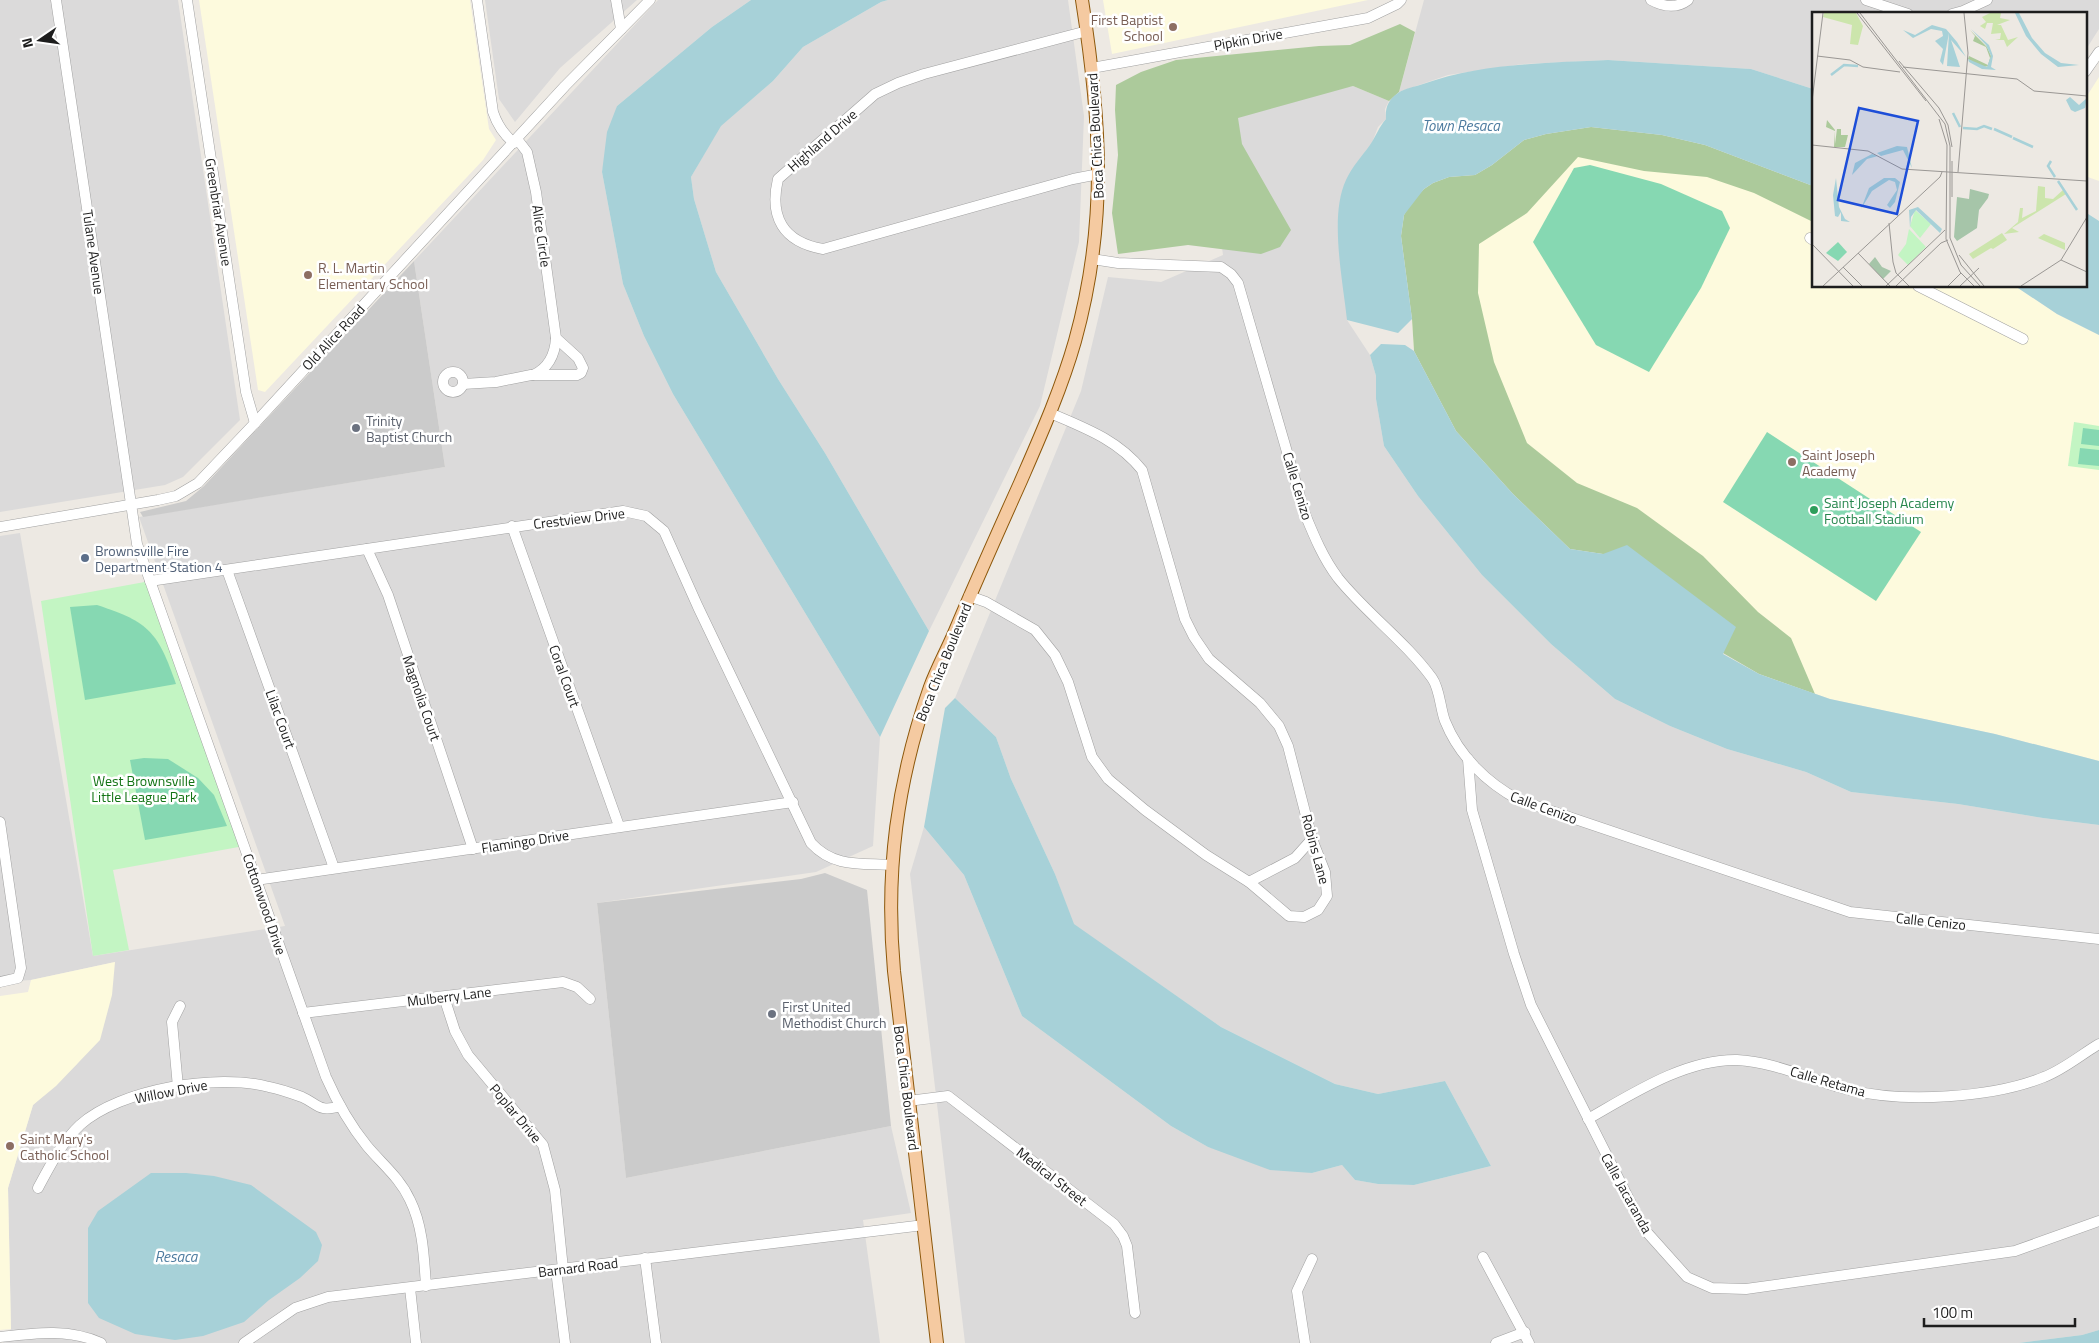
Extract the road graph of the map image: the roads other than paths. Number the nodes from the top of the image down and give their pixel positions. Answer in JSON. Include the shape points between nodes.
{"nodes":[{"id":1,"x":56,"y":0,"type":"edge"},
{"id":2,"x":187,"y":0,"type":"edge"},
{"id":3,"x":477,"y":0,"type":"edge"},
{"id":4,"x":616,"y":0,"type":"edge"},
{"id":5,"x":650,"y":0,"type":"edge"},
{"id":6,"x":1082,"y":0,"type":"edge"},
{"id":7,"x":1400,"y":0,"type":"edge"},
{"id":8,"x":1651,"y":0,"type":"edge"},
{"id":9,"x":1688,"y":0,"type":"edge"},
{"id":10,"x":1866,"y":0,"type":"edge"},
{"id":11,"x":1987,"y":0,"type":"edge"},
{"id":12,"x":1902,"y":12,"type":"edge"},
{"id":13,"x":1959,"y":12,"type":"edge"},
{"id":14,"x":621,"y":29,"type":"junction"},
{"id":15,"x":1087,"y":31,"type":"junction"},
{"id":16,"x":2099,"y":52,"type":"edge"},
{"id":17,"x":1092,"y":68,"type":"junction"},
{"id":18,"x":2086,"y":71,"type":"edge"},
{"id":19,"x":515,"y":141,"type":"junction"},
{"id":20,"x":1099,"y":174,"type":"junction"},
{"id":21,"x":1092,"y":260,"type":"junction"},
{"id":22,"x":1922,"y":288,"type":"edge"},
{"id":23,"x":1945,"y":288,"type":"edge"},
{"id":24,"x":1940,"y":296,"type":"junction"},
{"id":25,"x":556,"y":338,"type":"junction"},
{"id":26,"x":2023,"y":338,"type":"dead end"},
{"id":27,"x":531,"y":375,"type":"junction"},
{"id":28,"x":463,"y":384,"type":"dead end"},
{"id":29,"x":1050,"y":413,"type":"junction"},
{"id":30,"x":255,"y":423,"type":"junction"},
{"id":31,"x":131,"y":505,"type":"junction"},
{"id":32,"x":512,"y":526,"type":"junction"},
{"id":33,"x":0,"y":527,"type":"edge"},
{"id":34,"x":368,"y":549,"type":"junction"},
{"id":35,"x":227,"y":570,"type":"junction"},
{"id":36,"x":150,"y":581,"type":"junction"},
{"id":37,"x":969,"y":596,"type":"junction"},
{"id":38,"x":1468,"y":759,"type":"junction"},
{"id":39,"x":793,"y":802,"type":"junction"},
{"id":40,"x":0,"y":822,"type":"edge"},
{"id":41,"x":619,"y":826,"type":"junction"},
{"id":42,"x":1312,"y":839,"type":"junction"},
{"id":43,"x":473,"y":848,"type":"junction"},
{"id":44,"x":892,"y":865,"type":"junction"},
{"id":45,"x":334,"y":868,"type":"junction"},
{"id":46,"x":256,"y":880,"type":"junction"},
{"id":47,"x":1249,"y":882,"type":"junction"},
{"id":48,"x":2099,"y":939,"type":"edge"},
{"id":49,"x":0,"y":982,"type":"edge"},
{"id":50,"x":444,"y":997,"type":"junction"},
{"id":51,"x":590,"y":999,"type":"dead end"},
{"id":52,"x":180,"y":1006,"type":"dead end"},
{"id":53,"x":303,"y":1013,"type":"junction"},
{"id":54,"x":2099,"y":1044,"type":"edge"},
{"id":55,"x":178,"y":1087,"type":"junction"},
{"id":56,"x":908,"y":1101,"type":"junction"},
{"id":57,"x":340,"y":1106,"type":"junction"},
{"id":58,"x":1588,"y":1119,"type":"junction"},
{"id":59,"x":38,"y":1188,"type":"dead end"},
{"id":60,"x":2099,"y":1221,"type":"edge"},
{"id":61,"x":924,"y":1224,"type":"junction"},
{"id":62,"x":1483,"y":1256,"type":"dead end"},
{"id":63,"x":645,"y":1258,"type":"junction"},
{"id":64,"x":1312,"y":1259,"type":"dead end"},
{"id":65,"x":560,"y":1270,"type":"junction"},
{"id":66,"x":426,"y":1286,"type":"junction"},
{"id":67,"x":410,"y":1288,"type":"junction"},
{"id":68,"x":1135,"y":1313,"type":"dead end"},
{"id":69,"x":1525,"y":1332,"type":"junction"},
{"id":70,"x":0,"y":1337,"type":"edge"},
{"id":71,"x":256,"y":1340,"type":"edge"},
{"id":72,"x":98,"y":1342,"type":"edge"},
{"id":73,"x":244,"y":1343,"type":"edge"},
{"id":74,"x":416,"y":1343,"type":"edge"},
{"id":75,"x":565,"y":1343,"type":"edge"},
{"id":76,"x":656,"y":1343,"type":"edge"},
{"id":77,"x":937,"y":1343,"type":"edge"},
{"id":78,"x":1305,"y":1343,"type":"edge"},
{"id":79,"x":1496,"y":1343,"type":"edge"},
{"id":80,"x":1529,"y":1343,"type":"edge"}],
"edges":[{"from":1,"to":31,"type":"street","name":"Tulane Avenue"},
{"from":2,"to":30,"type":"street","name":"Greenbriar Avenue","via":[[246,392]]},
{"from":3,"to":19,"type":"street","name":"Alice Circle","via":[[493,112],[507,137]]},
{"from":4,"to":14,"type":"street"},
{"from":5,"to":14,"type":"street","name":"Old Alice Road"},
{"from":6,"to":15,"type":"main road","name":"Boca Chica Boulevard"},
{"from":7,"to":17,"type":"street","name":"Pipkin Drive","via":[[1398,4],[1368,18]]},
{"from":8,"to":9,"type":"street","via":[[1671,7],[1680,6]]},
{"from":10,"to":12,"type":"street"},
{"from":11,"to":13,"type":"street"},
{"from":14,"to":19,"type":"street","name":"Old Alice Road"},
{"from":15,"to":17,"type":"main road","name":"Boca Chica Boulevard"},
{"from":15,"to":20,"type":"street","name":"Highland Drive","via":[[924,74],[875,94],[778,179],[774,197],[778,220],[792,236],[823,249]]},
{"from":16,"to":18,"type":"street"},
{"from":17,"to":20,"type":"main road","name":"Boca Chica Boulevard"},
{"from":19,"to":25,"type":"street","name":"Alice Circle","via":[[528,152]]},
{"from":19,"to":30,"type":"street","name":"Old Alice Road"},
{"from":20,"to":21,"type":"main road","name":"Boca Chica Boulevard"},
{"from":21,"to":29,"type":"main road","name":"Boca Chica Boulevard","via":[[1074,343]]},
{"from":21,"to":38,"type":"street","name":"Calle Cenizo","via":[[1221,267],[1238,283],[1305,514],[1320,550],[1339,578],[1434,680],[1445,721]]},
{"from":22,"to":24,"type":"street"},
{"from":23,"to":24,"type":"street"},
{"from":24,"to":26,"type":"street"},
{"from":25,"to":27,"type":"street","name":"Alice Circle","via":[[550,361]]},
{"from":25,"to":27,"type":"street","name":"Alice Circle","via":[[578,358],[583,368],[581,372],[570,376]]},
{"from":27,"to":28,"type":"street","name":"Alice Circle"},
{"from":29,"to":37,"type":"main road","name":"Boca Chica Boulevard"},
{"from":29,"to":42,"type":"street","name":"Robins Lane","via":[[1112,443],[1130,455],[1142,470],[1194,637],[1209,659],[1260,704],[1279,726],[1291,755]]},
{"from":30,"to":31,"type":"street","name":"Old Alice Road","via":[[186,492]]},
{"from":31,"to":33,"type":"street","name":"Old Alice Road"},
{"from":31,"to":36,"type":"street","name":"Cottonwood Drive","via":[[137,544]]},
{"from":32,"to":34,"type":"street","name":"Crestview Drive"},
{"from":32,"to":39,"type":"street","name":"Crestview Drive","via":[[623,511],[646,516],[664,531]]},
{"from":32,"to":41,"type":"street","name":"Coral Court"},
{"from":34,"to":35,"type":"street","name":"Crestview Drive"},
{"from":34,"to":43,"type":"street","name":"Magnolia Court","via":[[388,595]]},
{"from":35,"to":36,"type":"street","name":"Crestview Drive"},
{"from":35,"to":45,"type":"street","name":"Lilac Court"},
{"from":36,"to":46,"type":"street","name":"Cottonwood Drive"},
{"from":37,"to":44,"type":"main road","name":"Boca Chica Boulevard","via":[[931,684],[915,732],[898,804]]},
{"from":37,"to":47,"type":"street","name":"Robins Lane","via":[[1035,630],[1055,655],[1068,682],[1092,757],[1108,779],[1206,855]]},
{"from":38,"to":48,"type":"street","name":"Calle Cenizo","via":[[1485,778],[1519,800],[1850,912]]},
{"from":38,"to":58,"type":"street","name":"Calle Jacaranda","via":[[1472,810],[1531,1005]]},
{"from":39,"to":41,"type":"street","name":"Flamingo Drive"},
{"from":39,"to":44,"type":"street","name":"Crestview Drive","via":[[812,843],[829,858],[839,862]]},
{"from":40,"to":49,"type":"street","via":[[21,968],[18,978]]},
{"from":41,"to":43,"type":"street","name":"Flamingo Drive"},
{"from":42,"to":47,"type":"street","via":[[1295,858]]},
{"from":42,"to":47,"type":"street","name":"Robins Lane","via":[[1324,872],[1327,896],[1318,910],[1304,917],[1289,916]]},
{"from":43,"to":45,"type":"street","name":"Flamingo Drive"},
{"from":44,"to":56,"type":"main road","name":"Boca Chica Boulevard","via":[[890,930]]},
{"from":45,"to":46,"type":"street","name":"Flamingo Drive"},
{"from":46,"to":53,"type":"street","name":"Cottonwood Drive"},
{"from":50,"to":51,"type":"street","name":"Mulberry Lane","via":[[563,982],[577,987]]},
{"from":50,"to":53,"type":"street","name":"Mulberry Lane"},
{"from":50,"to":65,"type":"street","name":"Poplar Drive","via":[[455,1031],[468,1055],[543,1145],[555,1190]]},
{"from":52,"to":55,"type":"street","via":[[172,1022]]},
{"from":53,"to":57,"type":"street","name":"Cottonwood Drive"},
{"from":54,"to":58,"type":"street","name":"Calle Retama","via":[[2045,1077],[1968,1094],[1898,1098],[1850,1090],[1781,1068],[1737,1060],[1698,1065],[1648,1085]]},
{"from":55,"to":57,"type":"street","name":"Willow Drive","via":[[216,1082],[248,1083],[295,1094],[315,1106],[329,1109]]},
{"from":55,"to":59,"type":"street","name":"Willow Drive","via":[[121,1101],[92,1116],[62,1146]]},
{"from":56,"to":61,"type":"main road","name":"Boca Chica Boulevard"},
{"from":56,"to":68,"type":"street","name":"Medical Street","via":[[948,1096],[1114,1224],[1127,1246]]},
{"from":57,"to":66,"type":"street","name":"Cottonwood Drive","via":[[410,1199],[421,1236]]},
{"from":58,"to":60,"type":"street","name":"Calle Jacaranda","via":[[1644,1229],[1687,1278],[1712,1288],[1746,1289],[2015,1251]]},
{"from":61,"to":63,"type":"street","name":"Barnard Road"},
{"from":61,"to":77,"type":"main road","name":"Boca Chica Boulevard"},
{"from":62,"to":69,"type":"street"},
{"from":63,"to":65,"type":"street","name":"Barnard Road"},
{"from":63,"to":76,"type":"street"},
{"from":64,"to":78,"type":"street","via":[[1297,1291]]},
{"from":65,"to":66,"type":"street","name":"Barnard Road"},
{"from":65,"to":75,"type":"street","name":"Poplar Drive"},
{"from":66,"to":67,"type":"street","name":"Barnard Road"},
{"from":67,"to":71,"type":"street","name":"Barnard Road","via":[[310,1302],[281,1317]]},
{"from":67,"to":74,"type":"street"},
{"from":69,"to":79,"type":"street"},
{"from":69,"to":80,"type":"street"},
{"from":70,"to":72,"type":"street","via":[[49,1332]]},
{"from":71,"to":73,"type":"street","name":"Barnard Road"}]}
